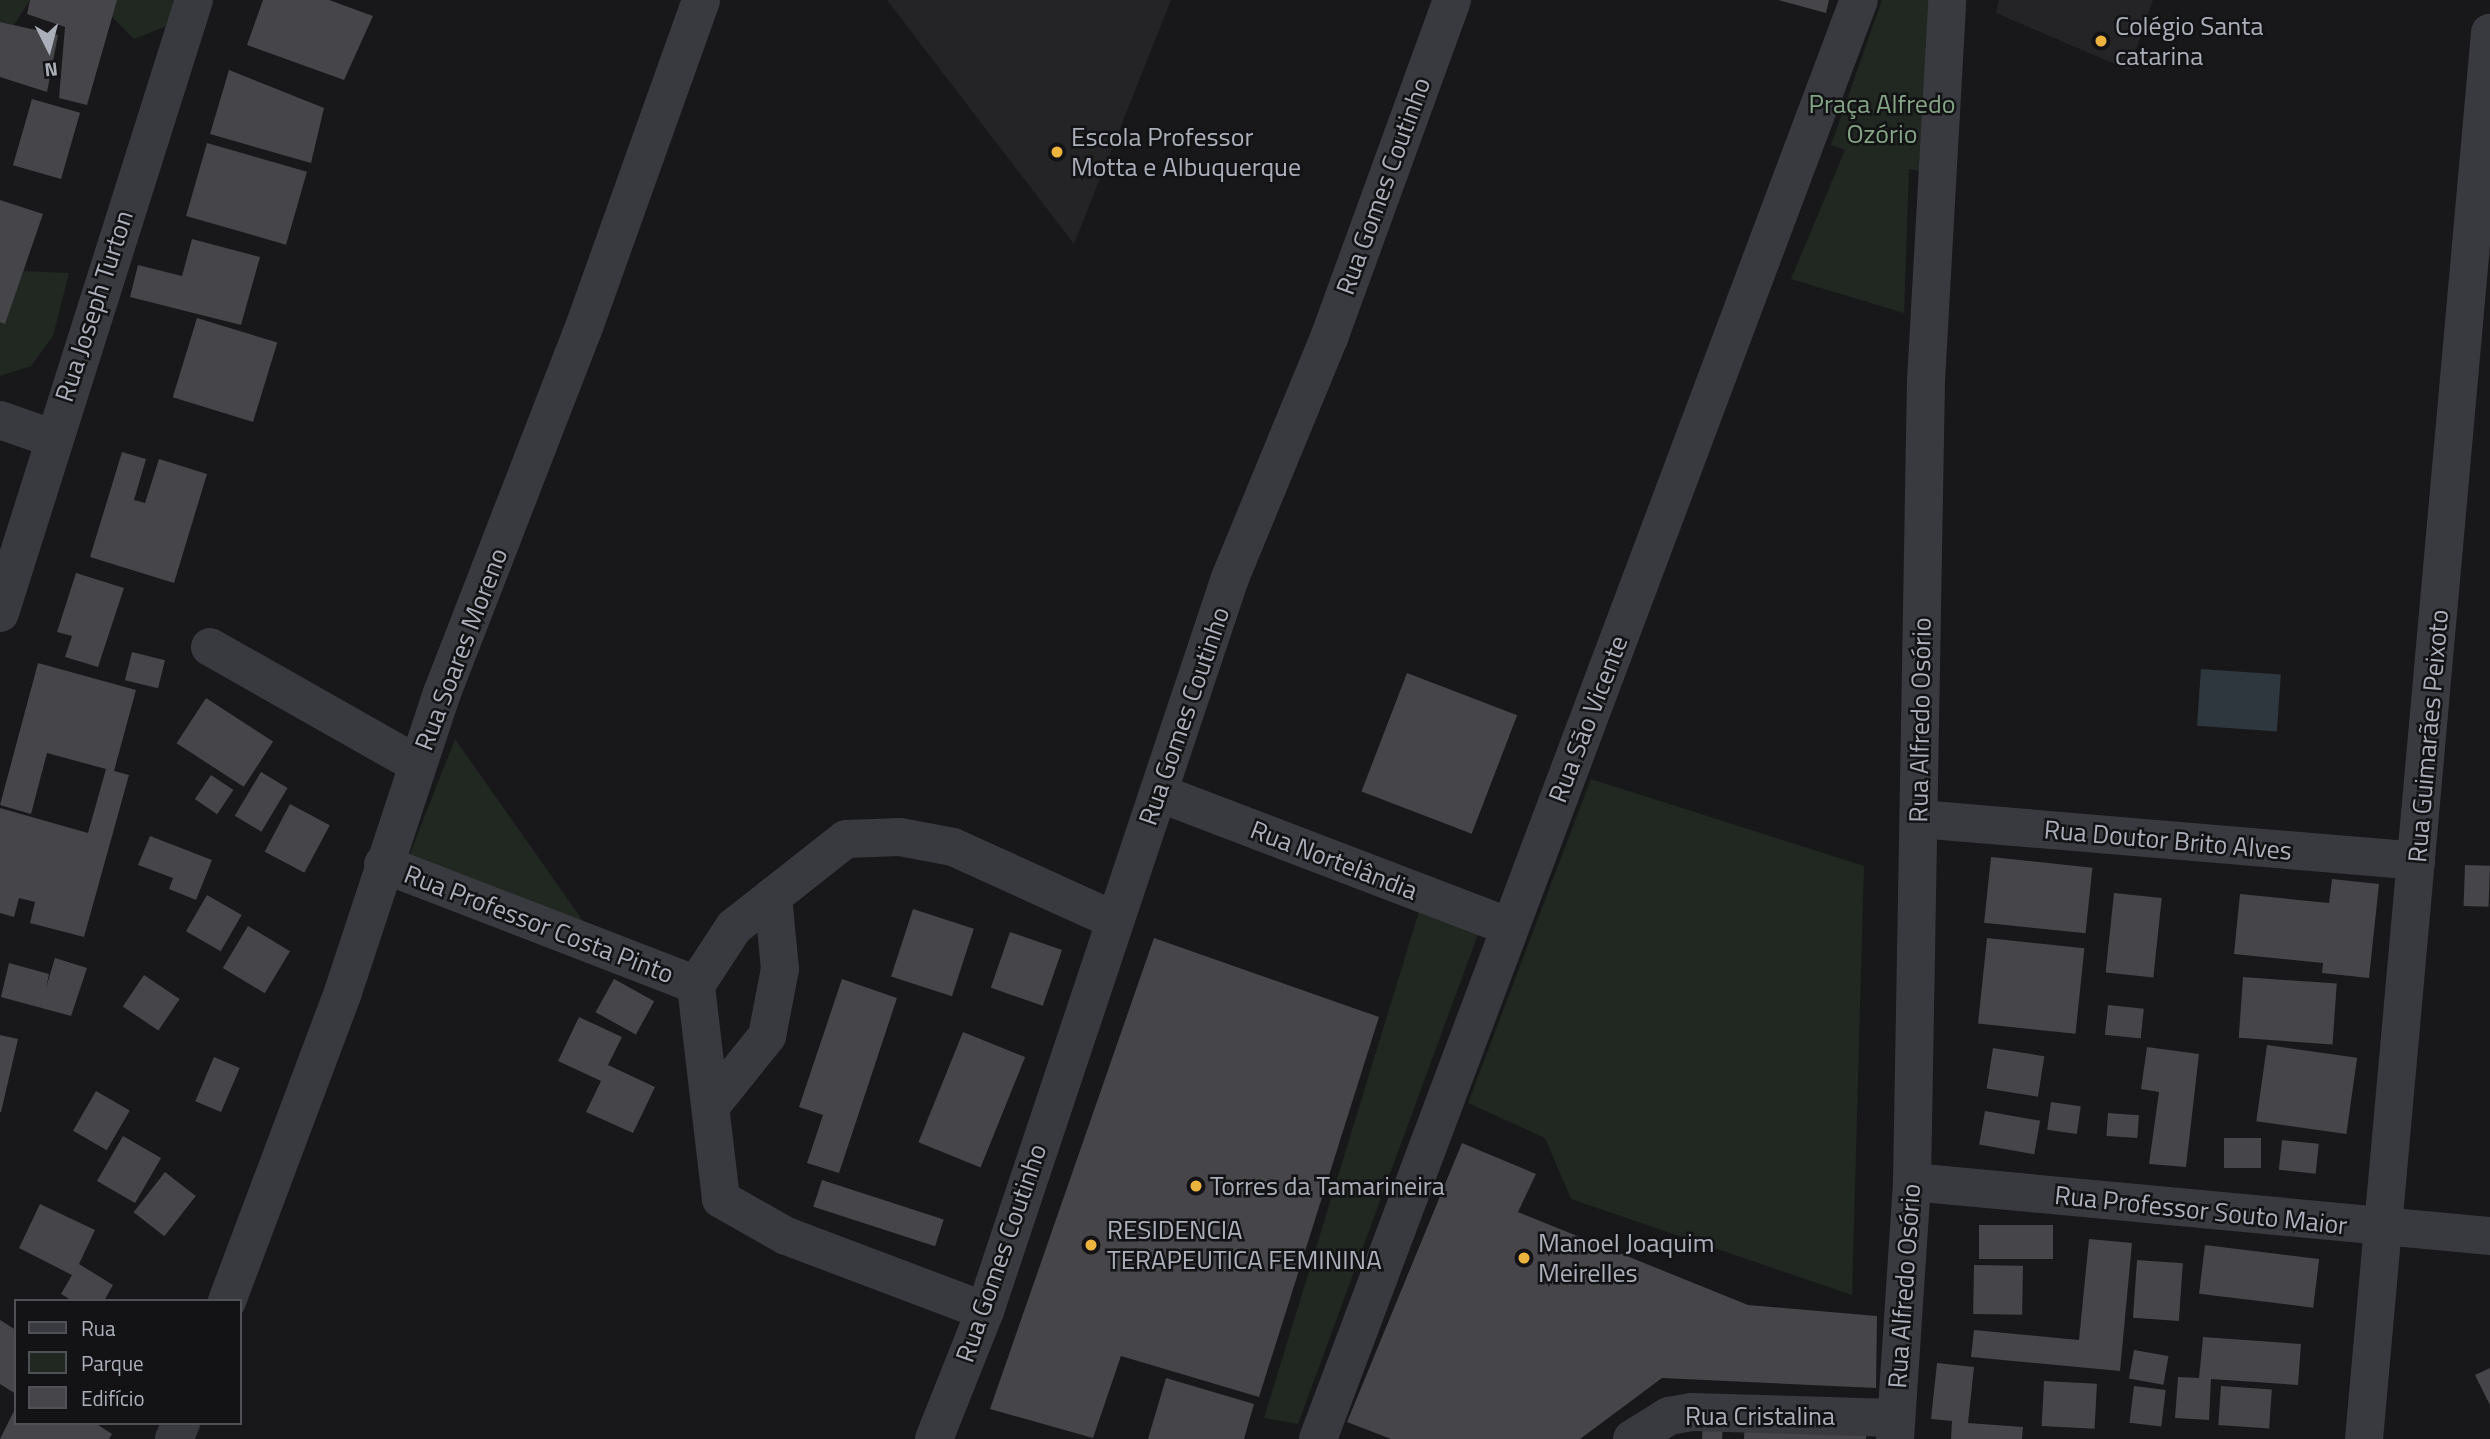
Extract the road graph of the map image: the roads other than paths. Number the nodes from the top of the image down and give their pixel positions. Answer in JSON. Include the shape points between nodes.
{"nodes":[{"id":1,"x":194,"y":0,"type":"edge"},
{"id":2,"x":701,"y":0,"type":"edge"},
{"id":3,"x":1452,"y":0,"type":"edge"},
{"id":4,"x":1859,"y":0,"type":"edge"},
{"id":5,"x":1947,"y":0,"type":"edge"},
{"id":6,"x":2490,"y":33,"type":"edge"},
{"id":7,"x":0,"y":420,"type":"edge"},
{"id":8,"x":51,"y":438,"type":"junction"},
{"id":9,"x":0,"y":613,"type":"edge"},
{"id":10,"x":210,"y":647,"type":"dead end"},
{"id":11,"x":417,"y":764,"type":"junction"},
{"id":12,"x":1158,"y":793,"type":"junction"},
{"id":13,"x":1919,"y":819,"type":"junction"},
{"id":14,"x":2416,"y":861,"type":"junction"},
{"id":15,"x":383,"y":864,"type":"junction"},
{"id":16,"x":773,"y":896,"type":"junction"},
{"id":17,"x":1112,"y":919,"type":"junction"},
{"id":18,"x":1509,"y":927,"type":"junction"},
{"id":19,"x":696,"y":985,"type":"junction"},
{"id":20,"x":714,"y":1102,"type":"junction"},
{"id":21,"x":1912,"y":1182,"type":"junction"},
{"id":22,"x":2386,"y":1228,"type":"junction"},
{"id":23,"x":2490,"y":1236,"type":"edge"},
{"id":24,"x":228,"y":1299,"type":"edge"},
{"id":25,"x":985,"y":1311,"type":"junction"},
{"id":26,"x":1895,"y":1428,"type":"edge"},
{"id":27,"x":934,"y":1439,"type":"edge"},
{"id":28,"x":1318,"y":1439,"type":"edge"},
{"id":29,"x":1632,"y":1439,"type":"edge"},
{"id":30,"x":2364,"y":1439,"type":"edge"}],
"edges":[{"from":1,"to":8,"type":"street","name":"Rua Joseph Turton"},
{"from":2,"to":11,"type":"street","name":"Rua Soares Moreno"},
{"from":3,"to":12,"type":"street","name":"Rua Gomes Coutinho","via":[[1329,338],[1230,579]]},
{"from":4,"to":18,"type":"street","name":"Rua São Vicente"},
{"from":5,"to":13,"type":"street","name":"Rua Alfredo Osório","via":[[1926,381]]},
{"from":6,"to":14,"type":"street","name":"Rua Guimarães Peixoto"},
{"from":7,"to":8,"type":"street"},
{"from":8,"to":9,"type":"street","name":"Rua Joseph Turton"},
{"from":10,"to":11,"type":"street"},
{"from":11,"to":15,"type":"street","name":"Rua Soares Moreno"},
{"from":12,"to":17,"type":"street","name":"Rua Gomes Coutinho"},
{"from":12,"to":18,"type":"street","name":"Rua Nortelândia"},
{"from":13,"to":14,"type":"street","name":"Rua Doutor Brito Alves"},
{"from":13,"to":21,"type":"street","name":"Rua Alfredo Osório"},
{"from":14,"to":22,"type":"street","name":"Rua Guimarães Peixoto"},
{"from":15,"to":19,"type":"street","name":"Rua Professor Costa Pinto"},
{"from":15,"to":24,"type":"street","name":"Rua Soares Moreno","via":[[343,992]]},
{"from":16,"to":17,"type":"street","via":[[846,839],[900,837],[953,847]]},
{"from":16,"to":19,"type":"street","via":[[734,928]]},
{"from":16,"to":20,"type":"street","via":[[780,969],[767,1036]]},
{"from":17,"to":25,"type":"street","name":"Rua Gomes Coutinho"},
{"from":18,"to":28,"type":"street","name":"Rua São Vicente"},
{"from":19,"to":20,"type":"street"},
{"from":20,"to":25,"type":"street","via":[[721,1199],[786,1236]]},
{"from":21,"to":22,"type":"street","name":"Rua Professor Souto Maior"},
{"from":21,"to":26,"type":"street","name":"Rua Alfredo Osório"},
{"from":22,"to":23,"type":"street","name":"Rua Professor Souto Maior"},
{"from":22,"to":30,"type":"street","name":"Rua Guimarães Peixoto"},
{"from":25,"to":27,"type":"street","name":"Rua Gomes Coutinho"},
{"from":26,"to":29,"type":"street","name":"Rua Cristalina","via":[[1692,1412],[1668,1416]]}]}
